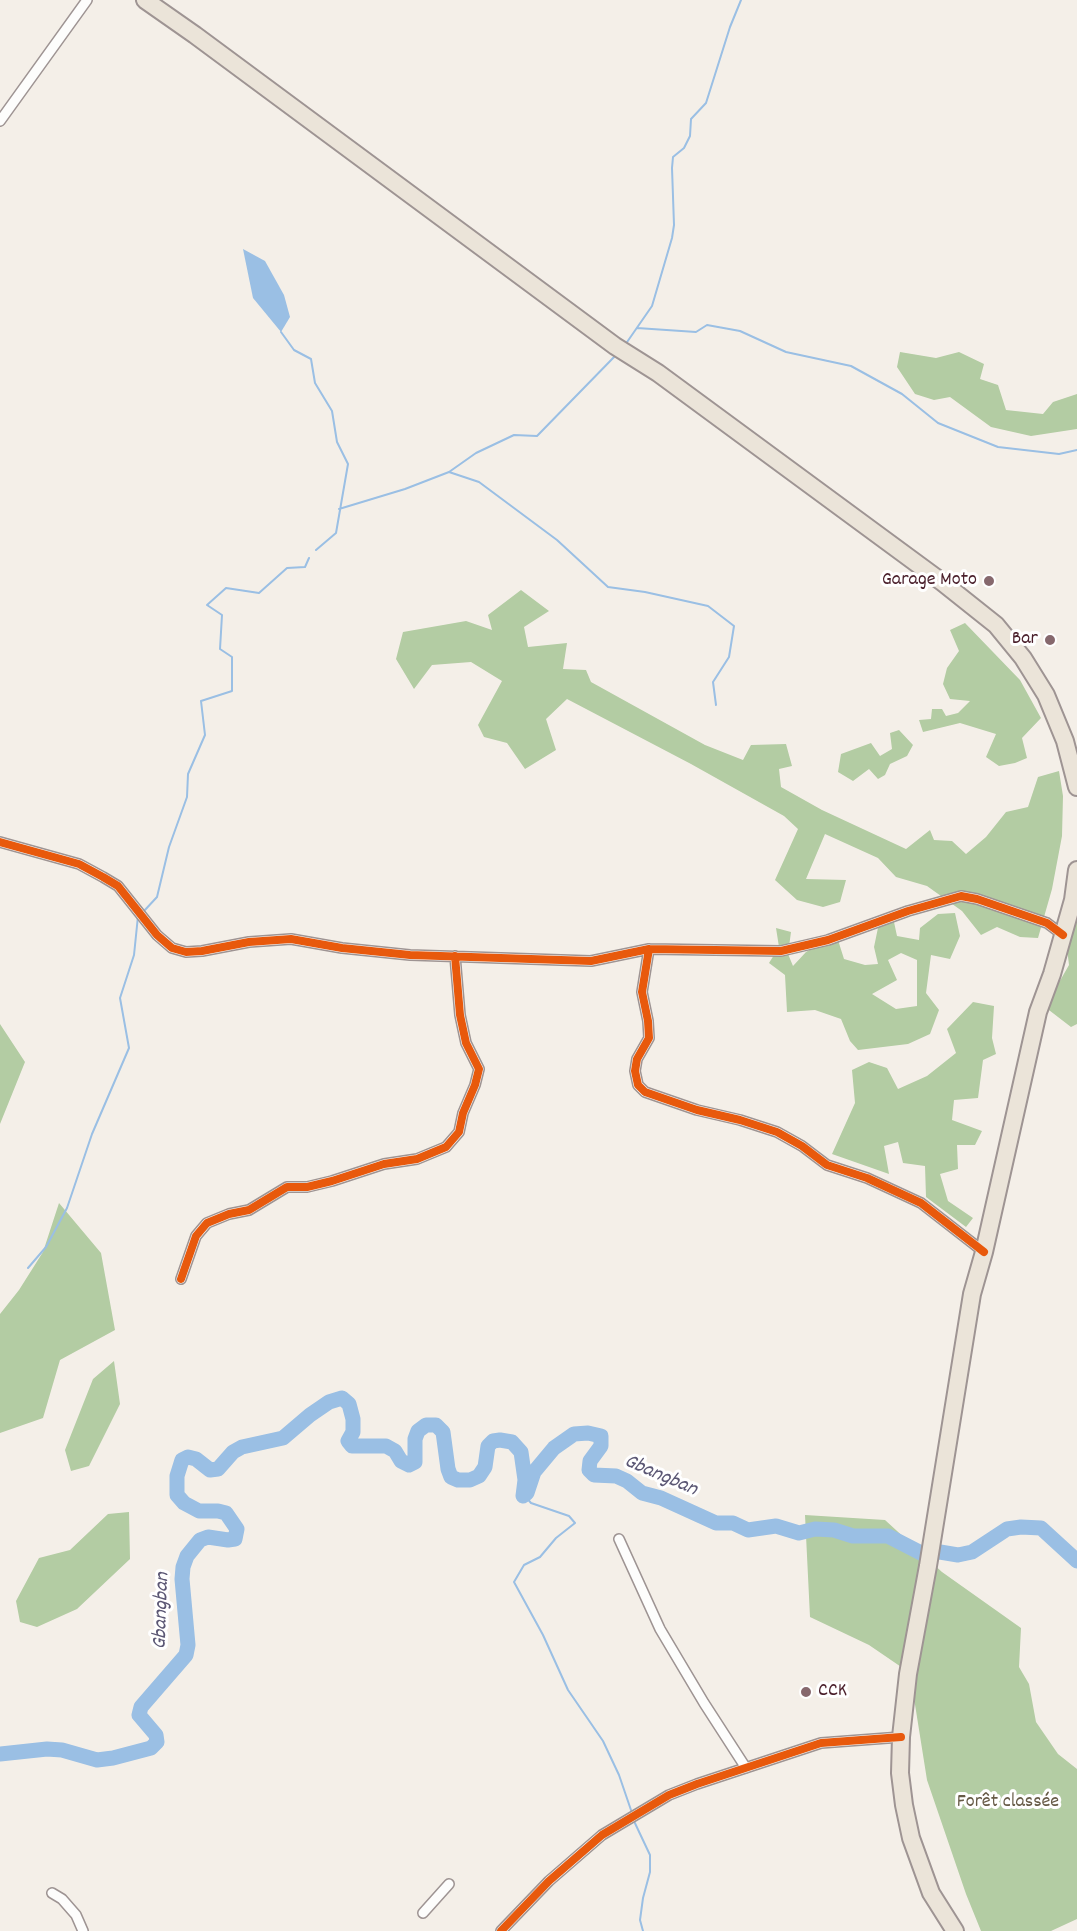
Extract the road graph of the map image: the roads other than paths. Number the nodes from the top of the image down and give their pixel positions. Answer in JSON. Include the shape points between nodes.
{"nodes":[{"id":1,"x":87,"y":0,"type":"edge"},
{"id":2,"x":145,"y":0,"type":"edge"},
{"id":3,"x":0,"y":121,"type":"edge"},
{"id":4,"x":1077,"y":787,"type":"edge"},
{"id":5,"x":0,"y":842,"type":"edge"},
{"id":6,"x":1077,"y":870,"type":"edge"},
{"id":7,"x":1062,"y":935,"type":"junction"},
{"id":8,"x":649,"y":949,"type":"junction"},
{"id":9,"x":455,"y":956,"type":"junction"},
{"id":10,"x":984,"y":1252,"type":"junction"},
{"id":11,"x":181,"y":1279,"type":"dead end"},
{"id":12,"x":618,"y":1539,"type":"dead end"},
{"id":13,"x":901,"y":1737,"type":"junction"},
{"id":14,"x":746,"y":1768,"type":"junction"},
{"id":15,"x":449,"y":1884,"type":"dead end"},
{"id":16,"x":52,"y":1893,"type":"dead end"},
{"id":17,"x":423,"y":1913,"type":"dead end"},
{"id":18,"x":83,"y":1931,"type":"edge"},
{"id":19,"x":501,"y":1931,"type":"edge"},
{"id":20,"x":955,"y":1931,"type":"edge"}],
"edges":[{"from":1,"to":3,"type":"street"},
{"from":2,"to":4,"type":"highway","via":[[942,582],[996,626],[1023,658],[1046,695],[1065,741]]},
{"from":5,"to":9,"type":"street","via":[[79,864],[103,877],[118,886],[157,935],[172,948],[186,952],[291,939],[342,948]]},
{"from":6,"to":7,"type":"highway"},
{"from":7,"to":8,"type":"street","via":[[1047,923],[961,896],[828,940],[781,951]]},
{"from":7,"to":10,"type":"highway","via":[[1038,1012]]},
{"from":8,"to":9,"type":"street","via":[[591,961]]},
{"from":8,"to":10,"type":"street","via":[[642,992],[649,1038],[634,1071],[645,1092],[777,1132],[827,1165],[921,1203]]},
{"from":9,"to":11,"type":"street","via":[[460,1015],[466,1043],[479,1069],[459,1132],[446,1147],[417,1159],[384,1164],[307,1187],[287,1188],[249,1210],[207,1223],[196,1236]]},
{"from":10,"to":13,"type":"highway","via":[[972,1294],[908,1674]]},
{"from":12,"to":14,"type":"street","via":[[660,1629]]},
{"from":13,"to":14,"type":"street","via":[[821,1743]]},
{"from":13,"to":20,"type":"highway","via":[[900,1773],[911,1838],[931,1893]]},
{"from":14,"to":19,"type":"street","via":[[669,1795],[602,1835],[549,1881]]},
{"from":15,"to":17,"type":"street"},
{"from":16,"to":18,"type":"street","via":[[69,1907]]}]}
